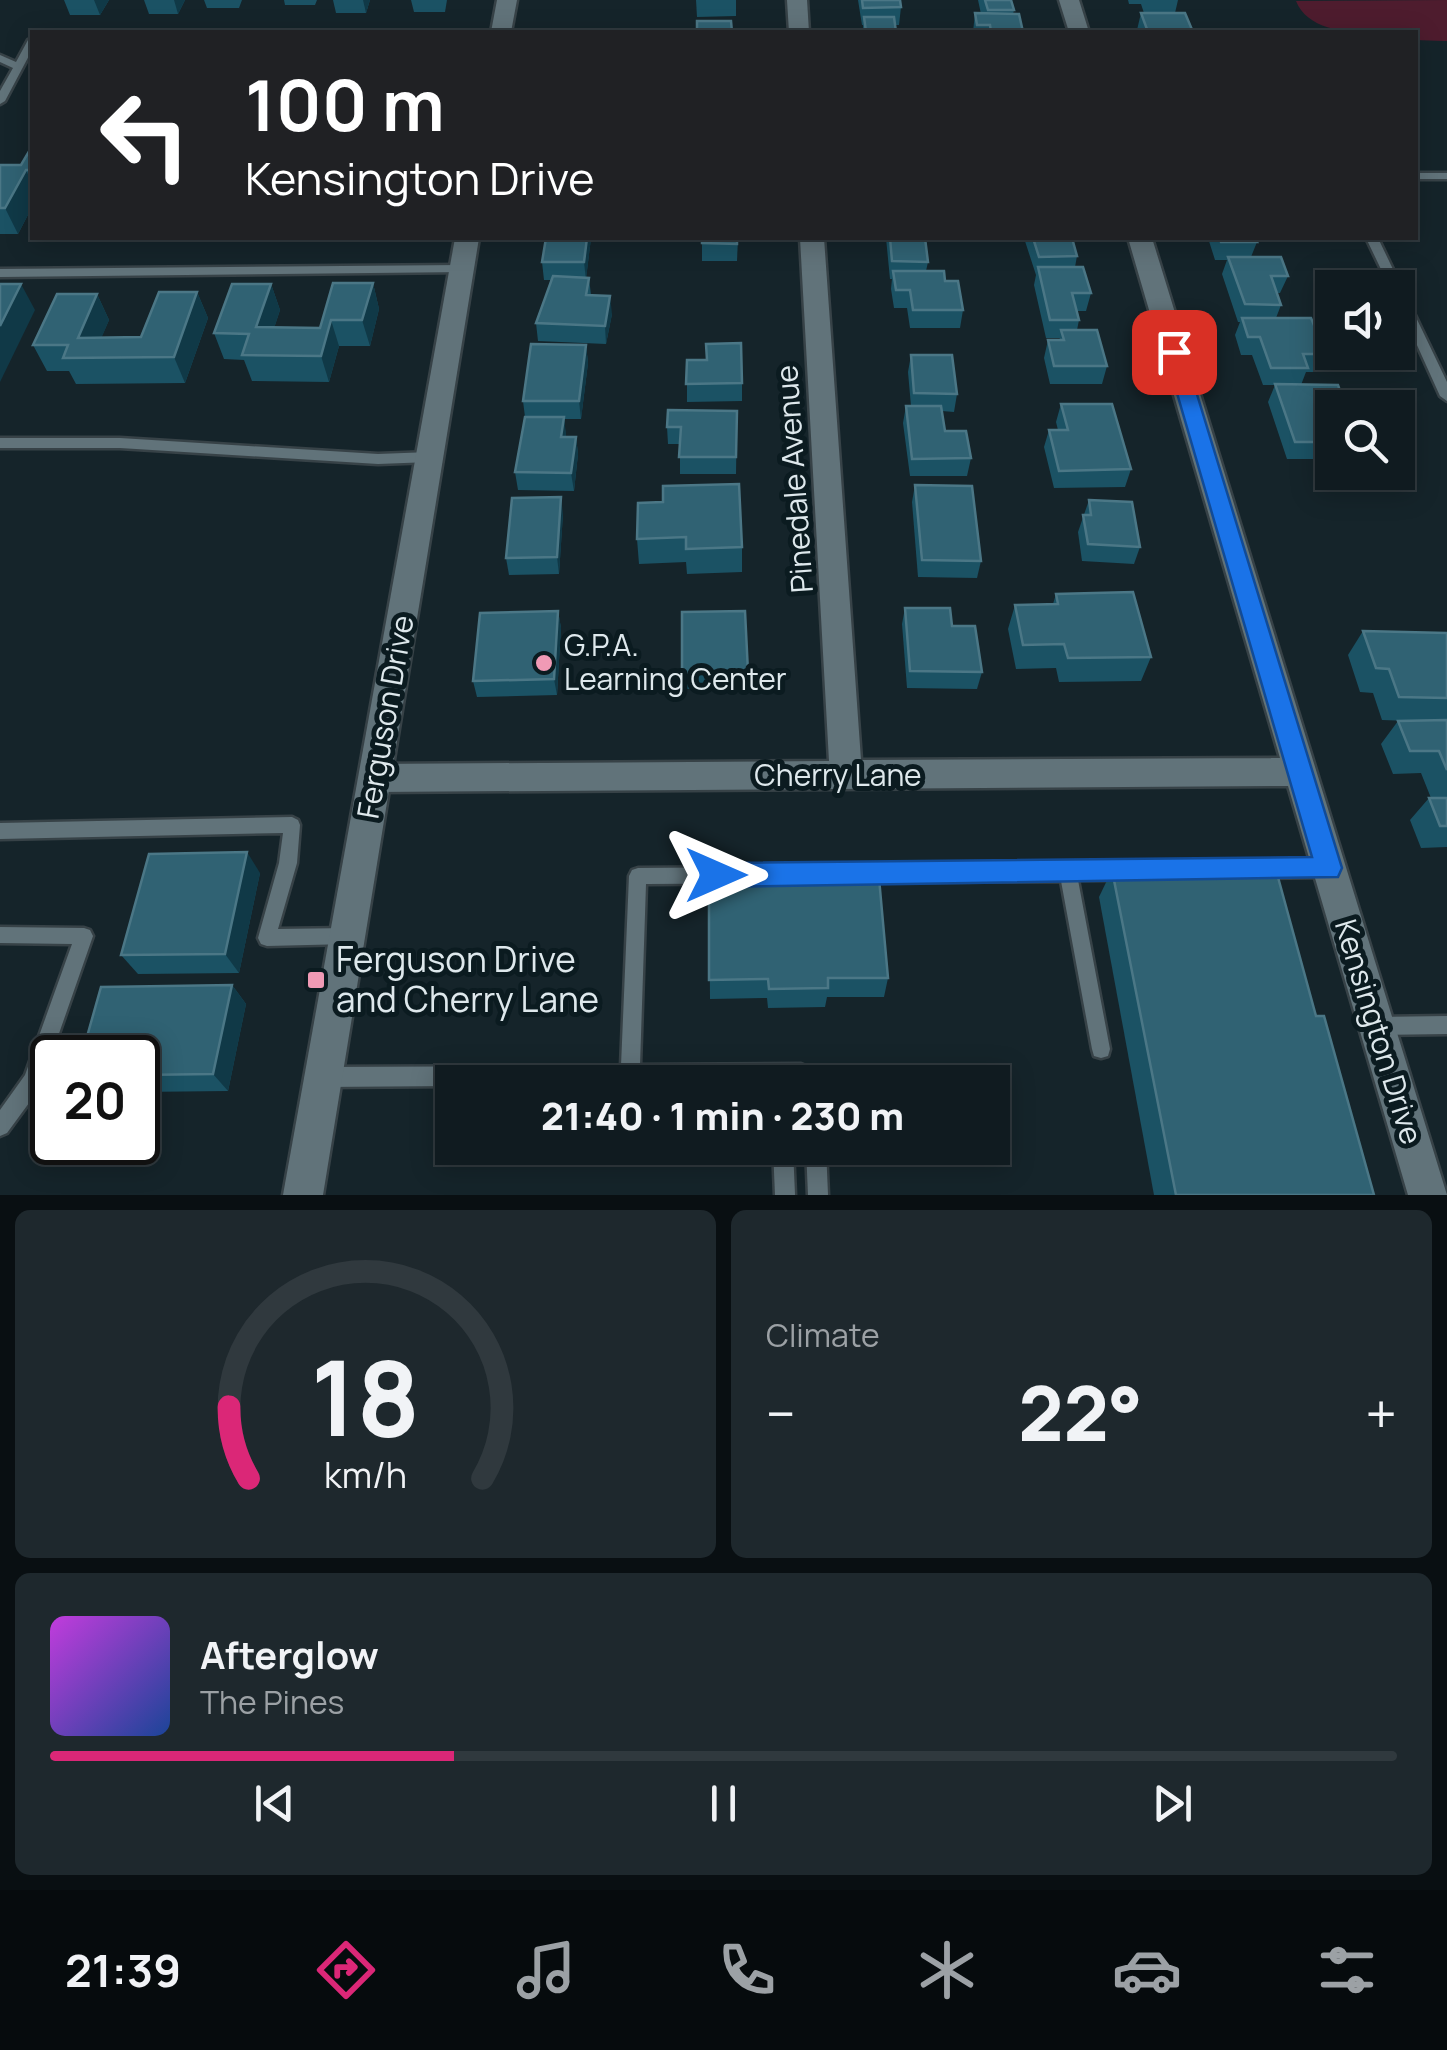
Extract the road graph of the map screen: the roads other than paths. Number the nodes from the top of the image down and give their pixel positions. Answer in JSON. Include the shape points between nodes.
{"nodes":[{"id":1,"x":507,"y":0,"type":"edge"},
{"id":2,"x":797,"y":0,"type":"edge"},
{"id":3,"x":1069,"y":0,"type":"edge"},
{"id":4,"x":502,"y":30,"type":"edge"},
{"id":5,"x":799,"y":30,"type":"edge"},
{"id":6,"x":1078,"y":30,"type":"edge"},
{"id":7,"x":30,"y":46,"type":"edge"},
{"id":8,"x":0,"y":58,"type":"edge"},
{"id":9,"x":19,"y":67,"type":"junction"},
{"id":10,"x":0,"y":100,"type":"edge"},
{"id":11,"x":1418,"y":176,"type":"edge"},
{"id":12,"x":1447,"y":176,"type":"edge"},
{"id":13,"x":466,"y":240,"type":"edge"},
{"id":14,"x":812,"y":240,"type":"edge"},
{"id":15,"x":1141,"y":240,"type":"edge"},
{"id":16,"x":1373,"y":240,"type":"edge"},
{"id":17,"x":461,"y":269,"type":"junction"},
{"id":18,"x":1388,"y":270,"type":"edge"},
{"id":19,"x":0,"y":273,"type":"edge"},
{"id":20,"x":1415,"y":328,"type":"edge"},
{"id":21,"x":1447,"y":396,"type":"edge"},
{"id":22,"x":0,"y":443,"type":"edge"},
{"id":23,"x":430,"y":457,"type":"junction"},
{"id":24,"x":1300,"y":772,"type":"junction"},
{"id":25,"x":846,"y":776,"type":"junction"},
{"id":26,"x":376,"y":778,"type":"junction"},
{"id":27,"x":0,"y":831,"type":"edge"},
{"id":28,"x":1328,"y":868,"type":"junction"},
{"id":29,"x":1068,"y":872,"type":"junction"},
{"id":30,"x":0,"y":934,"type":"edge"},
{"id":31,"x":349,"y":936,"type":"junction"},
{"id":32,"x":1447,"y":1025,"type":"edge"},
{"id":33,"x":1376,"y":1026,"type":"junction"},
{"id":34,"x":1101,"y":1049,"type":"dead end"},
{"id":35,"x":630,"y":1065,"type":"edge"},
{"id":36,"x":324,"y":1076,"type":"junction"},
{"id":37,"x":435,"y":1076,"type":"edge"},
{"id":38,"x":0,"y":1126,"type":"edge"},
{"id":39,"x":784,"y":1165,"type":"edge"},
{"id":40,"x":817,"y":1165,"type":"edge"},
{"id":41,"x":303,"y":1195,"type":"edge"},
{"id":42,"x":785,"y":1195,"type":"edge"},
{"id":43,"x":818,"y":1195,"type":"edge"},
{"id":44,"x":1428,"y":1195,"type":"edge"}],
"edges":[{"from":1,"to":4,"type":"street"},
{"from":2,"to":5,"type":"street"},
{"from":3,"to":6,"type":"street"},
{"from":7,"to":9,"type":"lane"},
{"from":8,"to":9,"type":"lane"},
{"from":9,"to":10,"type":"lane"},
{"from":11,"to":12,"type":"lane"},
{"from":13,"to":17,"type":"street","name":"Ferguson Drive"},
{"from":14,"to":25,"type":"street","name":"Pinedale Avenue"},
{"from":15,"to":24,"type":"street","name":"Kensington Drive"},
{"from":16,"to":18,"type":"lane"},
{"from":17,"to":19,"type":"lane"},
{"from":17,"to":23,"type":"street","name":"Ferguson Drive"},
{"from":20,"to":21,"type":"lane"},
{"from":22,"to":23,"type":"lane"},
{"from":23,"to":26,"type":"street","name":"Ferguson Drive"},
{"from":24,"to":25,"type":"street","name":"Cherry Lane"},
{"from":24,"to":28,"type":"street","name":"Kensington Drive"},
{"from":25,"to":26,"type":"street","name":"Cherry Lane"},
{"from":26,"to":31,"type":"street","name":"Ferguson Drive"},
{"from":27,"to":31,"type":"lane","via":[[292,825],[267,938]]},
{"from":28,"to":29,"type":"lane"},
{"from":28,"to":33,"type":"street","name":"Kensington Drive"},
{"from":29,"to":34,"type":"lane"},
{"from":29,"to":35,"type":"lane","via":[[638,876]]},
{"from":30,"to":38,"type":"lane","via":[[84,936],[33,1081]]},
{"from":31,"to":36,"type":"street","name":"Ferguson Drive"},
{"from":32,"to":33,"type":"lane"},
{"from":33,"to":44,"type":"street","name":"Kensington Drive"},
{"from":36,"to":37,"type":"lane"},
{"from":36,"to":41,"type":"street","name":"Ferguson Drive"},
{"from":39,"to":42,"type":"lane"},
{"from":40,"to":43,"type":"lane"}]}
